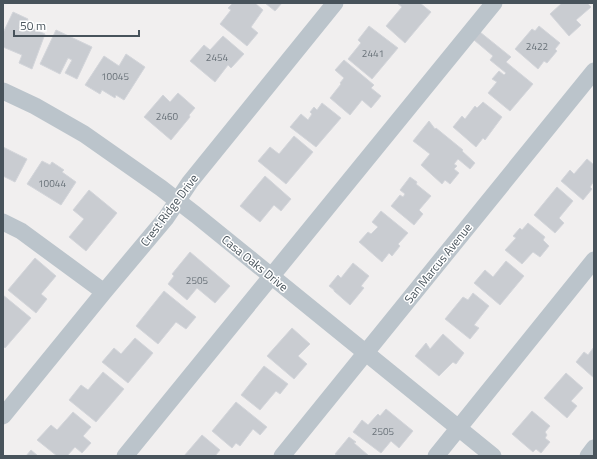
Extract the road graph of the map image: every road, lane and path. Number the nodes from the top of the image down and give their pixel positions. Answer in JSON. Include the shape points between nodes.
{"nodes":[{"id":1,"x":335,"y":3,"type":"edge"},
{"id":2,"x":494,"y":3,"type":"edge"},
{"id":3,"x":594,"y":71,"type":"edge"},
{"id":4,"x":3,"y":91,"type":"edge"},
{"id":5,"x":178,"y":200,"type":"junction"},
{"id":6,"x":3,"y":222,"type":"edge"},
{"id":7,"x":594,"y":260,"type":"edge"},
{"id":8,"x":271,"y":276,"type":"junction"},
{"id":9,"x":104,"y":292,"type":"junction"},
{"id":10,"x":366,"y":353,"type":"junction"},
{"id":11,"x":3,"y":416,"type":"edge"},
{"id":12,"x":458,"y":428,"type":"junction"},
{"id":13,"x":594,"y":448,"type":"edge"},
{"id":14,"x":125,"y":456,"type":"edge"},
{"id":15,"x":282,"y":456,"type":"edge"},
{"id":16,"x":436,"y":456,"type":"edge"},
{"id":17,"x":493,"y":456,"type":"edge"},
{"id":18,"x":588,"y":456,"type":"edge"}],
"edges":[{"from":1,"to":5,"type":"street","name":"Crest Ridge Drive"},
{"from":2,"to":8,"type":"street"},
{"from":3,"to":10,"type":"street","name":"San Marcus Avenue"},
{"from":4,"to":5,"type":"street","name":"Casa Oaks Drive","via":[[84,134]]},
{"from":5,"to":8,"type":"street","name":"Casa Oaks Drive"},
{"from":5,"to":9,"type":"street","name":"Crest Ridge Drive"},
{"from":6,"to":9,"type":"street","via":[[21,231]]},
{"from":7,"to":12,"type":"street"},
{"from":8,"to":10,"type":"street","name":"Casa Oaks Drive"},
{"from":8,"to":14,"type":"street"},
{"from":9,"to":11,"type":"street","name":"Crest Ridge Drive"},
{"from":10,"to":12,"type":"street","name":"Casa Oaks Drive"},
{"from":10,"to":15,"type":"street","name":"San Marcus Avenue"},
{"from":12,"to":16,"type":"street"},
{"from":12,"to":17,"type":"street","name":"Casa Oaks Drive"},
{"from":13,"to":18,"type":"street"}]}
